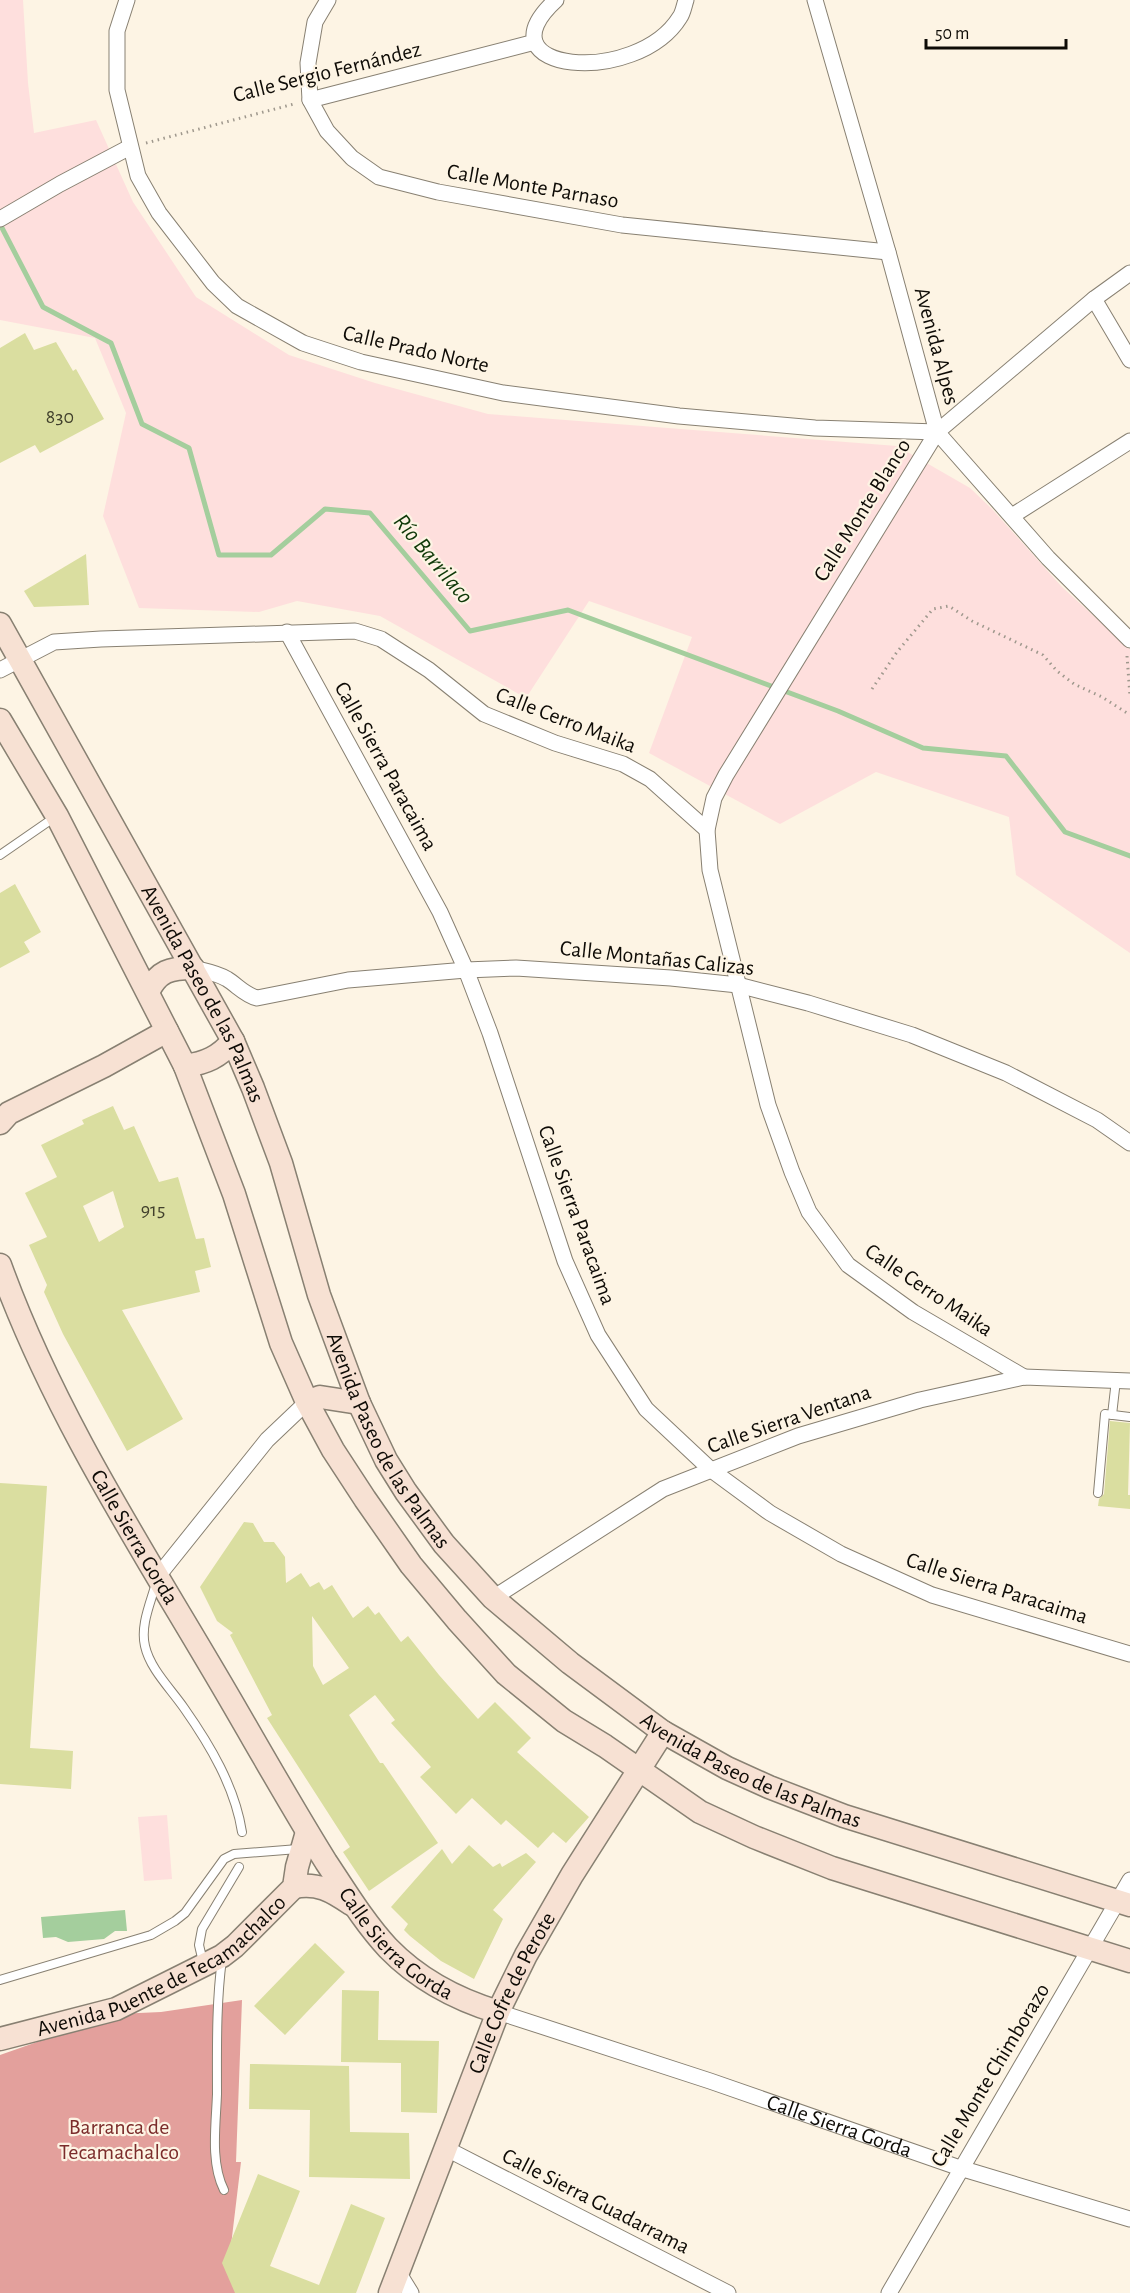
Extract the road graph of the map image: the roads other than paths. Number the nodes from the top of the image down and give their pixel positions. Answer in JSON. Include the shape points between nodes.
{"nodes":[{"id":1,"x":127,"y":0,"type":"edge"},
{"id":2,"x":328,"y":0,"type":"edge"},
{"id":3,"x":556,"y":0,"type":"edge"},
{"id":4,"x":686,"y":0,"type":"edge"},
{"id":5,"x":815,"y":0,"type":"edge"},
{"id":6,"x":535,"y":42,"type":"junction"},
{"id":7,"x":310,"y":100,"type":"junction"},
{"id":8,"x":130,"y":147,"type":"junction"},
{"id":9,"x":0,"y":219,"type":"edge"},
{"id":10,"x":888,"y":252,"type":"junction"},
{"id":11,"x":1130,"y":273,"type":"edge"},
{"id":12,"x":1094,"y":299,"type":"junction"},
{"id":13,"x":1130,"y":360,"type":"edge"},
{"id":14,"x":937,"y":432,"type":"junction"},
{"id":15,"x":1130,"y":441,"type":"edge"},
{"id":16,"x":1012,"y":516,"type":"junction"},
{"id":17,"x":0,"y":624,"type":"edge"},
{"id":18,"x":287,"y":632,"type":"junction"},
{"id":19,"x":1128,"y":638,"type":"edge"},
{"id":20,"x":9,"y":664,"type":"edge"},
{"id":21,"x":0,"y":720,"type":"edge"},
{"id":22,"x":57,"y":816,"type":"junction"},
{"id":23,"x":707,"y":830,"type":"junction"},
{"id":24,"x":0,"y":855,"type":"edge"},
{"id":25,"x":193,"y":968,"type":"junction"},
{"id":26,"x":466,"y":970,"type":"junction"},
{"id":27,"x":738,"y":985,"type":"junction"},
{"id":28,"x":148,"y":992,"type":"junction"},
{"id":29,"x":167,"y":1031,"type":"junction"},
{"id":30,"x":233,"y":1041,"type":"junction"},
{"id":31,"x":185,"y":1066,"type":"junction"},
{"id":32,"x":0,"y":1123,"type":"edge"},
{"id":33,"x":1130,"y":1143,"type":"edge"},
{"id":34,"x":0,"y":1265,"type":"edge"},
{"id":35,"x":1024,"y":1377,"type":"junction"},
{"id":36,"x":1123,"y":1381,"type":"edge"},
{"id":37,"x":307,"y":1402,"type":"junction"},
{"id":38,"x":359,"y":1403,"type":"junction"},
{"id":39,"x":1112,"y":1415,"type":"junction"},
{"id":40,"x":1130,"y":1417,"type":"edge"},
{"id":41,"x":710,"y":1469,"type":"junction"},
{"id":42,"x":1098,"y":1493,"type":"dead end"},
{"id":43,"x":158,"y":1576,"type":"junction"},
{"id":44,"x":493,"y":1598,"type":"junction"},
{"id":45,"x":1130,"y":1654,"type":"edge"},
{"id":46,"x":663,"y":1732,"type":"junction"},
{"id":47,"x":638,"y":1770,"type":"junction"},
{"id":48,"x":242,"y":1832,"type":"dead end"},
{"id":49,"x":305,"y":1840,"type":"junction"},
{"id":50,"x":239,"y":1867,"type":"dead end"},
{"id":51,"x":1130,"y":1880,"type":"edge"},
{"id":52,"x":294,"y":1887,"type":"junction"},
{"id":53,"x":1124,"y":1903,"type":"edge"},
{"id":54,"x":355,"y":1907,"type":"junction"},
{"id":55,"x":1090,"y":1950,"type":"junction"},
{"id":56,"x":213,"y":1961,"type":"junction"},
{"id":57,"x":1130,"y":1961,"type":"edge"},
{"id":58,"x":0,"y":1980,"type":"edge"},
{"id":59,"x":498,"y":2012,"type":"junction"},
{"id":60,"x":0,"y":2038,"type":"edge"},
{"id":61,"x":445,"y":2148,"type":"junction"},
{"id":62,"x":960,"y":2168,"type":"junction"},
{"id":63,"x":224,"y":2190,"type":"dead end"},
{"id":64,"x":1130,"y":2219,"type":"edge"},
{"id":65,"x":394,"y":2283,"type":"edge"},
{"id":66,"x":411,"y":2293,"type":"edge"},
{"id":67,"x":728,"y":2293,"type":"edge"},
{"id":68,"x":889,"y":2293,"type":"edge"}],
"edges":[{"from":1,"to":8,"type":"street","name":"Calle Prado Norte","via":[[117,31],[117,90]]},
{"from":2,"to":7,"type":"street","name":"Calle Monte Parnaso","via":[[315,22],[308,63]]},
{"from":3,"to":6,"type":"street","via":[[542,12],[534,31]]},
{"from":4,"to":6,"type":"street","via":[[681,17],[668,31],[646,48],[624,57],[597,63],[554,60],[541,53]]},
{"from":5,"to":10,"type":"street","name":"Avenida Alpes"},
{"from":6,"to":7,"type":"street","name":"Calle Sergio Fernández"},
{"from":7,"to":10,"type":"street","name":"Calle Monte Parnaso","via":[[327,131],[352,159],[380,177],[438,192],[622,225]]},
{"from":8,"to":9,"type":"street"},
{"from":8,"to":14,"type":"street","name":"Calle Prado Norte","via":[[138,176],[159,213],[213,283],[237,306],[303,343],[361,362],[503,393],[679,416],[815,428]]},
{"from":10,"to":14,"type":"street","name":"Avenida Alpes"},
{"from":11,"to":12,"type":"street","name":"Calle Monte Blanco"},
{"from":12,"to":13,"type":"street"},
{"from":12,"to":14,"type":"street","name":"Calle Monte Blanco"},
{"from":14,"to":16,"type":"street","name":"Avenida Alpes"},
{"from":14,"to":23,"type":"street","name":"Calle Monte Blanco","via":[[722,782]]},
{"from":15,"to":16,"type":"street"},
{"from":16,"to":19,"type":"street","name":"Avenida Alpes"},
{"from":17,"to":20,"type":"main road","name":"Avenida Paseo de las Palmas"},
{"from":18,"to":20,"type":"street","name":"Calle Cerro Maika","via":[[54,642]]},
{"from":18,"to":23,"type":"street","name":"Calle Cerro Maika","via":[[355,632],[381,639],[429,670],[484,714],[555,743],[623,764],[650,779]]},
{"from":18,"to":26,"type":"street","name":"Calle Sierra Paracaima","via":[[440,912]]},
{"from":20,"to":25,"type":"main road","name":"Avenida Paseo de las Palmas","via":[[120,841]]},
{"from":21,"to":22,"type":"main road","name":"Avenida Paseo de las Palmas"},
{"from":22,"to":24,"type":"lane"},
{"from":22,"to":28,"type":"main road","name":"Avenida Paseo de las Palmas"},
{"from":23,"to":27,"type":"street","name":"Calle Cerro Maika","via":[[710,870]]},
{"from":25,"to":26,"type":"street","name":"Calle Montañas Calizas","via":[[229,980],[257,998],[348,980]]},
{"from":25,"to":28,"type":"main road","via":[[166,971],[154,980]]},
{"from":25,"to":30,"type":"main road","name":"Avenida Paseo de las Palmas"},
{"from":26,"to":27,"type":"street","name":"Calle Montañas Calizas","via":[[516,968]]},
{"from":26,"to":41,"type":"street","name":"Calle Sierra Paracaima","via":[[565,1261],[598,1335],[646,1409]]},
{"from":27,"to":33,"type":"street","name":"Calle Montañas Calizas","via":[[912,1035],[1006,1073],[1097,1120]]},
{"from":27,"to":35,"type":"street","name":"Calle Cerro Maika","via":[[768,1105],[809,1212],[848,1265],[913,1312]]},
{"from":28,"to":29,"type":"main road","name":"Avenida Paseo de las Palmas"},
{"from":29,"to":31,"type":"main road","name":"Avenida Paseo de las Palmas"},
{"from":29,"to":32,"type":"main road","via":[[9,1113]]},
{"from":30,"to":31,"type":"main road","via":[[212,1060]]},
{"from":30,"to":38,"type":"main road","name":"Avenida Paseo de las Palmas","via":[[281,1163],[319,1295]]},
{"from":31,"to":37,"type":"main road","name":"Avenida Paseo de las Palmas","via":[[234,1194],[281,1342]]},
{"from":34,"to":43,"type":"main road","name":"Calle Sierra Gorda","via":[[43,1372]]},
{"from":35,"to":36,"type":"street","name":"Calle Sierra Ventana"},
{"from":35,"to":41,"type":"street","name":"Calle Sierra Ventana","via":[[920,1400],[798,1436]]},
{"from":36,"to":39,"type":"lane"},
{"from":37,"to":38,"type":"main road","via":[[320,1397]]},
{"from":37,"to":43,"type":"street","via":[[267,1440]]},
{"from":37,"to":47,"type":"main road","name":"Avenida Paseo de las Palmas","via":[[365,1499],[411,1565],[457,1620],[515,1680],[564,1721]]},
{"from":38,"to":44,"type":"main road","name":"Avenida Paseo de las Palmas","via":[[406,1492],[444,1544]]},
{"from":39,"to":40,"type":"lane"},
{"from":39,"to":42,"type":"lane","via":[[1105,1414]]},
{"from":41,"to":44,"type":"street","name":"Calle Sierra Ventana","via":[[663,1489]]},
{"from":41,"to":45,"type":"street","name":"Calle Sierra Paracaima","via":[[770,1513],[841,1554],[932,1595]]},
{"from":43,"to":48,"type":"lane","via":[[143,1634],[147,1654],[222,1770],[233,1793]]},
{"from":43,"to":49,"type":"main road","name":"Calle Sierra Gorda"},
{"from":44,"to":46,"type":"main road","name":"Avenida Paseo de las Palmas","via":[[570,1663]]},
{"from":46,"to":47,"type":"main road","name":"Calle Cofre de Perote"},
{"from":46,"to":53,"type":"main road","name":"Avenida Paseo de las Palmas","via":[[758,1783],[844,1816]]},
{"from":47,"to":55,"type":"main road","name":"Avenida Paseo de las Palmas","via":[[700,1812],[754,1837],[832,1868]]},
{"from":47,"to":59,"type":"main road","name":"Calle Cofre de Perote","via":[[572,1875]]},
{"from":49,"to":52,"type":"main road","name":"Avenida Puente de Tecamachalco"},
{"from":49,"to":54,"type":"main road","name":"Calle Sierra Gorda"},
{"from":49,"to":58,"type":"lane","via":[[224,1859],[185,1913],[151,1935]]},
{"from":50,"to":56,"type":"lane","via":[[201,1929],[199,1946]]},
{"from":51,"to":53,"type":"street","name":"Calle Monte Chimborazo"},
{"from":52,"to":54,"type":"main road","via":[[309,1884],[325,1889]]},
{"from":52,"to":56,"type":"main road","name":"Avenida Puente de Tecamachalco","via":[[236,1946]]},
{"from":53,"to":55,"type":"street","name":"Calle Monte Chimborazo"},
{"from":54,"to":59,"type":"main road","name":"Calle Sierra Gorda","via":[[390,1950],[423,1979],[455,1997]]},
{"from":55,"to":57,"type":"main road","name":"Avenida Paseo de las Palmas"},
{"from":55,"to":62,"type":"street","name":"Calle Monte Chimborazo"},
{"from":56,"to":60,"type":"main road","name":"Avenida Puente de Tecamachalco","via":[[116,2009]]},
{"from":56,"to":63,"type":"lane","via":[[217,2169]]},
{"from":59,"to":61,"type":"main road","name":"Calle Cofre de Perote"},
{"from":59,"to":62,"type":"street","name":"Calle Sierra Gorda"},
{"from":61,"to":65,"type":"main road","name":"Calle Cofre de Perote"},
{"from":61,"to":67,"type":"street","name":"Calle Sierra Guadarrama"},
{"from":62,"to":64,"type":"street","name":"Calle Sierra Gorda"},
{"from":62,"to":68,"type":"street","name":"Calle Monte Chimborazo"},
{"from":65,"to":66,"type":"street","name":"Calle Cofre de Perote"}]}
